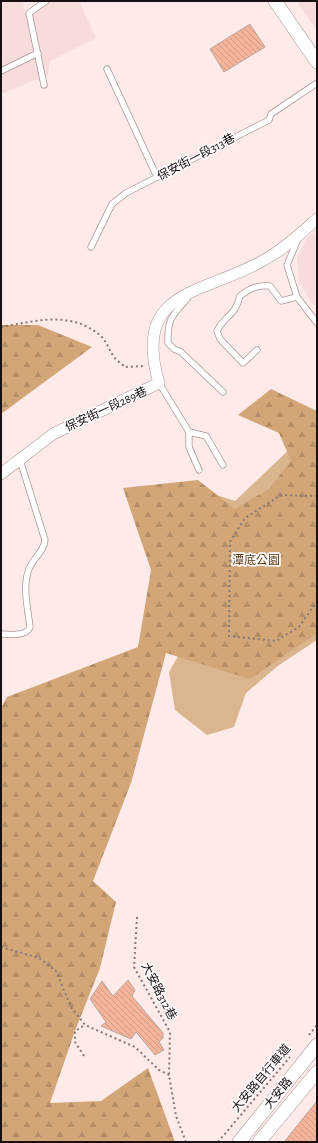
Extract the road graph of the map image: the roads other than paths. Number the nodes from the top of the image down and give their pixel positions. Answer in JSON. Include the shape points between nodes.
{"nodes":[{"id":1,"x":46,"y":1,"type":"edge"},
{"id":2,"x":275,"y":1,"type":"edge"},
{"id":3,"x":38,"y":52,"type":"junction"},
{"id":4,"x":317,"y":62,"type":"edge"},
{"id":5,"x":106,"y":69,"type":"dead end"},
{"id":6,"x":1,"y":71,"type":"edge"},
{"id":7,"x":317,"y":83,"type":"edge"},
{"id":8,"x":44,"y":85,"type":"dead end"},
{"id":9,"x":157,"y":177,"type":"junction"},
{"id":10,"x":317,"y":219,"type":"edge"},
{"id":11,"x":301,"y":233,"type":"junction"},
{"id":12,"x":91,"y":247,"type":"dead end"},
{"id":13,"x":189,"y":293,"type":"junction"},
{"id":14,"x":296,"y":297,"type":"junction"},
{"id":15,"x":317,"y":323,"type":"edge"},
{"id":16,"x":257,"y":350,"type":"dead end"},
{"id":17,"x":159,"y":383,"type":"junction"},
{"id":18,"x":222,"y":392,"type":"dead end"},
{"id":19,"x":189,"y":432,"type":"junction"},
{"id":20,"x":20,"y":460,"type":"junction"},
{"id":21,"x":223,"y":465,"type":"dead end"},
{"id":22,"x":199,"y":470,"type":"dead end"},
{"id":23,"x":1,"y":474,"type":"edge"},
{"id":24,"x":1,"y":634,"type":"edge"},
{"id":25,"x":312,"y":1041,"type":"edge"},
{"id":26,"x":317,"y":1072,"type":"edge"},
{"id":27,"x":239,"y":1142,"type":"edge"},
{"id":28,"x":259,"y":1142,"type":"edge"}],
"edges":[{"from":1,"to":3,"type":"lane","via":[[29,13]]},
{"from":2,"to":4,"type":"street"},
{"from":3,"to":6,"type":"lane"},
{"from":3,"to":8,"type":"lane"},
{"from":5,"to":9,"type":"lane"},
{"from":7,"to":9,"type":"lane","name":"保安街一段313巷","via":[[271,114],[269,120]]},
{"from":9,"to":12,"type":"lane","name":"保安街一段313巷","via":[[126,193],[112,204]]},
{"from":10,"to":11,"type":"street","name":"保安街一段289巷"},
{"from":11,"to":13,"type":"street","name":"保安街一段289巷","via":[[264,260]]},
{"from":11,"to":14,"type":"lane","via":[[287,265]]},
{"from":13,"to":17,"type":"street","name":"保安街一段289巷","via":[[172,301],[153,330],[153,362]]},
{"from":13,"to":18,"type":"lane","via":[[187,299],[173,313],[168,329],[168,343]]},
{"from":14,"to":15,"type":"lane"},
{"from":14,"to":16,"type":"lane","via":[[281,301],[270,286],[250,288],[240,296],[237,307],[217,331],[220,339],[244,363]]},
{"from":17,"to":19,"type":"lane"},
{"from":17,"to":20,"type":"street","name":"保安街一段289巷","via":[[53,434]]},
{"from":19,"to":21,"type":"lane","via":[[206,436]]},
{"from":19,"to":22,"type":"lane","via":[[189,448]]},
{"from":20,"to":23,"type":"street","name":"保安街一段289巷"},
{"from":20,"to":24,"type":"lane","via":[[45,540],[44,548],[28,570],[26,595],[30,627],[24,633]]},
{"from":25,"to":27,"type":"street","name":"大安路"},
{"from":26,"to":28,"type":"street","name":"大安路"}]}
